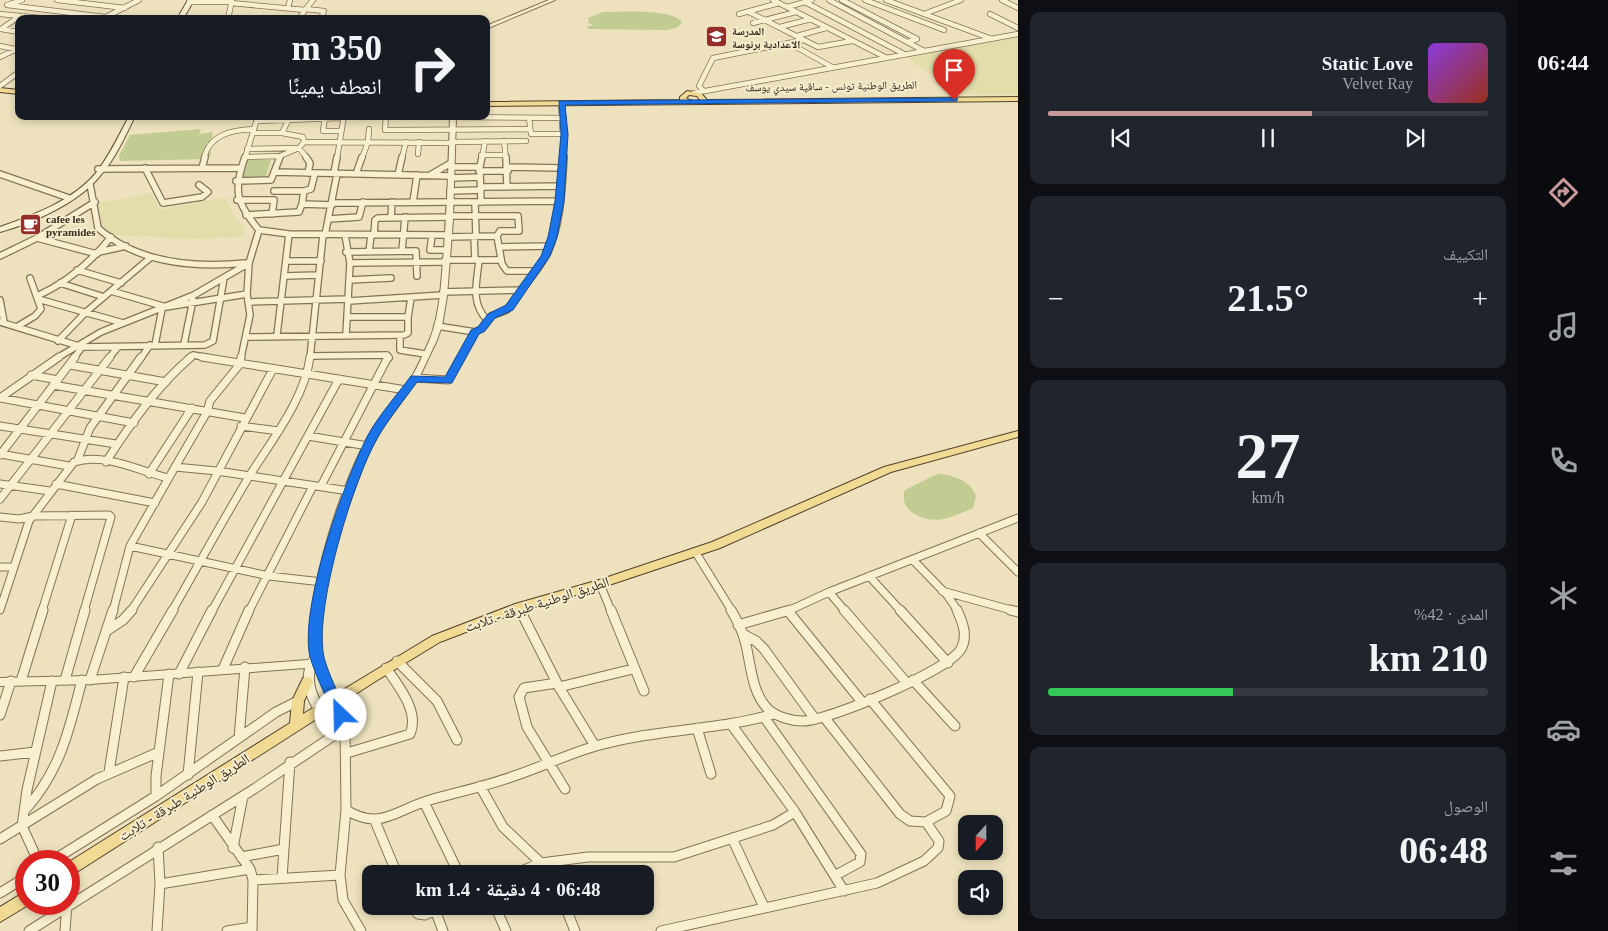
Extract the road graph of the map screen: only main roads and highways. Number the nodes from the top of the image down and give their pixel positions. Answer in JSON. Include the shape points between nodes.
{"nodes":[{"id":1,"x":190,"y":1,"type":"edge"},
{"id":2,"x":182,"y":15,"type":"edge"},
{"id":3,"x":0,"y":90,"type":"edge"},
{"id":4,"x":15,"y":92,"type":"edge"},
{"id":5,"x":700,"y":94,"type":"junction"},
{"id":6,"x":684,"y":95,"type":"junction"},
{"id":7,"x":1018,"y":95,"type":"edge"},
{"id":8,"x":1018,"y":99,"type":"edge"},
{"id":9,"x":490,"y":100,"type":"edge"},
{"id":10,"x":689,"y":102,"type":"junction"},
{"id":11,"x":490,"y":104,"type":"edge"},
{"id":12,"x":125,"y":120,"type":"edge"},
{"id":13,"x":130,"y":120,"type":"edge"},
{"id":14,"x":100,"y":169,"type":"junction"},
{"id":15,"x":68,"y":197,"type":"junction"},
{"id":16,"x":0,"y":229,"type":"edge"},
{"id":17,"x":1018,"y":434,"type":"edge"},
{"id":18,"x":307,"y":682,"type":"road end"},
{"id":19,"x":296,"y":726,"type":"junction"},
{"id":20,"x":80,"y":864,"type":"edge"},
{"id":21,"x":15,"y":905,"type":"edge"},
{"id":22,"x":0,"y":915,"type":"edge"}],
"edges":[{"from":1,"to":2,"type":"main road"},
{"from":3,"to":4,"type":"main road"},
{"from":5,"to":6,"type":"main road"},
{"from":5,"to":7,"type":"main road","name":"الطريق الوطنية تونس - ساقية سيدي يوسف"},
{"from":5,"to":8,"type":"main road","name":"الطريق الوطنية تونس - ساقية سيدي يوسف"},
{"from":5,"to":10,"type":"main road"},
{"from":6,"to":9,"type":"main road"},
{"from":6,"to":10,"type":"main road","via":[[682,99]]},
{"from":10,"to":11,"type":"main road"},
{"from":12,"to":14,"type":"main road"},
{"from":13,"to":14,"type":"main road"},
{"from":14,"to":15,"type":"main road"},
{"from":14,"to":15,"type":"main road","via":[[90,184]]},
{"from":15,"to":16,"type":"main road"},
{"from":17,"to":19,"type":"main road","name":"الطريق الوطنية طبرقة - تلابت","via":[[888,469],[696,553],[519,607],[436,639]]},
{"from":18,"to":19,"type":"main road","via":[[298,701]]},
{"from":19,"to":20,"type":"main road","name":"الطريق الوطنية طبرقة - تلابت"},
{"from":21,"to":22,"type":"main road"}]}
